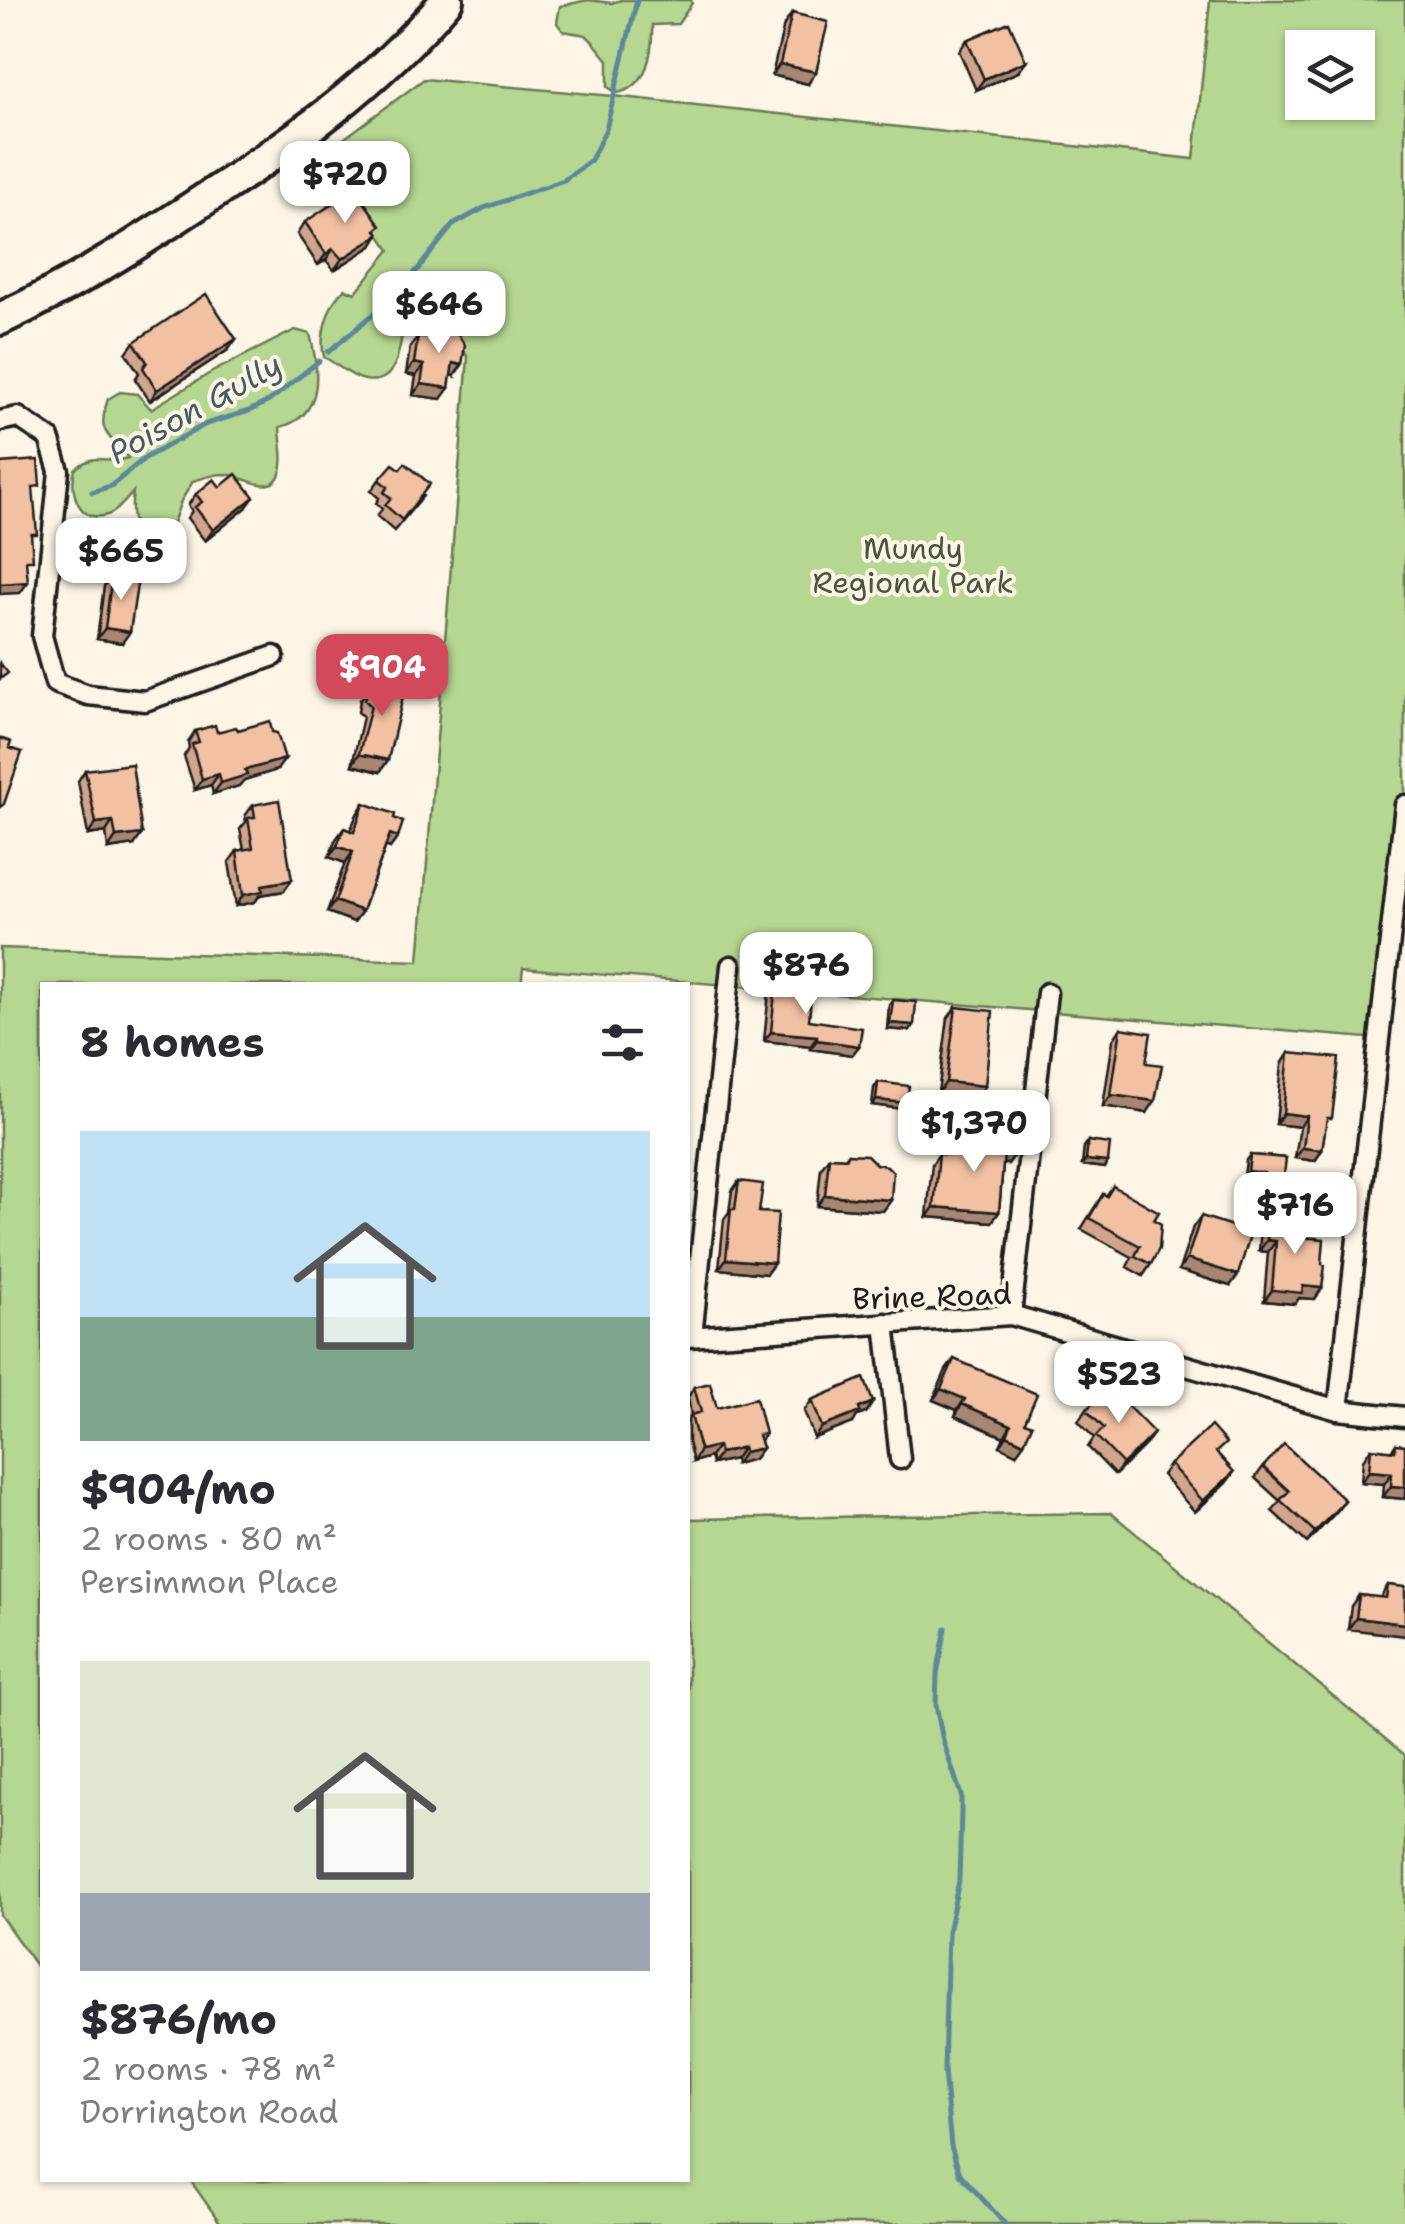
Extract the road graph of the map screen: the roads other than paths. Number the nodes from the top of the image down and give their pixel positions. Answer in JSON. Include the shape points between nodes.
{"nodes":[{"id":1,"x":446,"y":0,"type":"edge"},
{"id":2,"x":0,"y":319,"type":"edge"},
{"id":3,"x":0,"y":421,"type":"edge"},
{"id":4,"x":274,"y":656,"type":"dead end"},
{"id":5,"x":1405,"y":805,"type":"edge"},
{"id":6,"x":731,"y":966,"type":"dead end"},
{"id":7,"x":1048,"y":993,"type":"dead end"},
{"id":8,"x":1010,"y":1316,"type":"junction"},
{"id":9,"x":885,"y":1323,"type":"junction"},
{"id":10,"x":690,"y":1336,"type":"edge"},
{"id":11,"x":1338,"y":1410,"type":"junction"},
{"id":12,"x":1405,"y":1417,"type":"edge"},
{"id":13,"x":900,"y":1458,"type":"dead end"}],
"edges":[{"from":1,"to":2,"type":"main road","via":[[391,62],[293,142],[98,268]]},
{"from":3,"to":4,"type":"street","via":[[18,417],[49,438],[59,471],[42,636],[55,683],[145,702]]},
{"from":5,"to":11,"type":"street"},
{"from":6,"to":10,"type":"street"},
{"from":7,"to":8,"type":"street"},
{"from":8,"to":9,"type":"street","name":"Brine Road"},
{"from":8,"to":11,"type":"street","name":"Brine Road"},
{"from":9,"to":10,"type":"street","name":"Brine Road"},
{"from":9,"to":13,"type":"street"},
{"from":11,"to":12,"type":"street","name":"Brine Road"}]}
